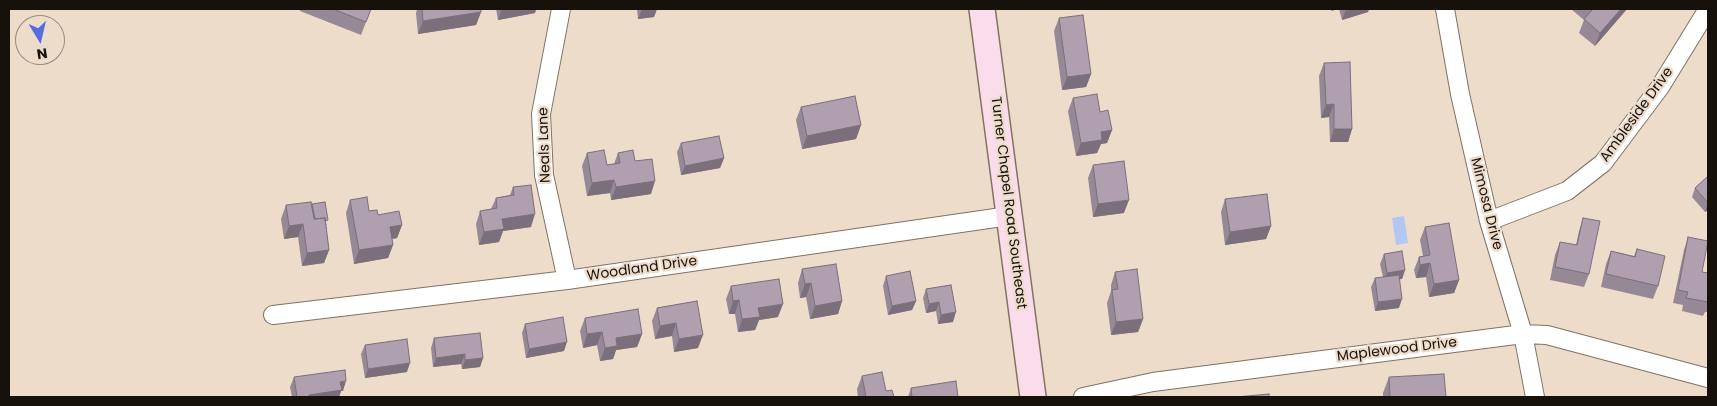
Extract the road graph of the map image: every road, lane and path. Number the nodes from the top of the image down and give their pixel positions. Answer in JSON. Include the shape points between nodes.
{"nodes":[{"id":1,"x":561,"y":9,"type":"edge"},
{"id":2,"x":982,"y":9,"type":"edge"},
{"id":3,"x":1445,"y":9,"type":"edge"},
{"id":4,"x":1708,"y":9,"type":"edge"},
{"id":5,"x":1009,"y":216,"type":"junction"},
{"id":6,"x":1488,"y":221,"type":"junction"},
{"id":7,"x":567,"y":280,"type":"junction"},
{"id":8,"x":273,"y":315,"type":"dead end"},
{"id":9,"x":1523,"y":334,"type":"junction"},
{"id":10,"x":1708,"y":378,"type":"edge"},
{"id":11,"x":1033,"y":397,"type":"edge"},
{"id":12,"x":1083,"y":397,"type":"edge"},
{"id":13,"x":1535,"y":397,"type":"edge"}],
"edges":[{"from":1,"to":7,"type":"street","name":"Neals Lane","via":[[542,114],[544,175]]},
{"from":2,"to":5,"type":"street","name":"Turner Chapel Road Southeast"},
{"from":3,"to":6,"type":"street","name":"Mimosa Drive"},
{"from":4,"to":6,"type":"street","name":"Ambleside Drive","via":[[1660,87],[1603,163],[1567,191]]},
{"from":5,"to":7,"type":"street","name":"Woodland Drive"},
{"from":5,"to":11,"type":"street","name":"Turner Chapel Road Southeast"},
{"from":6,"to":9,"type":"street","name":"Mimosa Drive"},
{"from":7,"to":8,"type":"street","name":"Woodland Drive"},
{"from":9,"to":10,"type":"street","name":"Maplewood Drive","via":[[1547,336]]},
{"from":9,"to":12,"type":"street","name":"Maplewood Drive","via":[[1153,382]]},
{"from":9,"to":13,"type":"street","name":"Mimosa Drive"}]}
